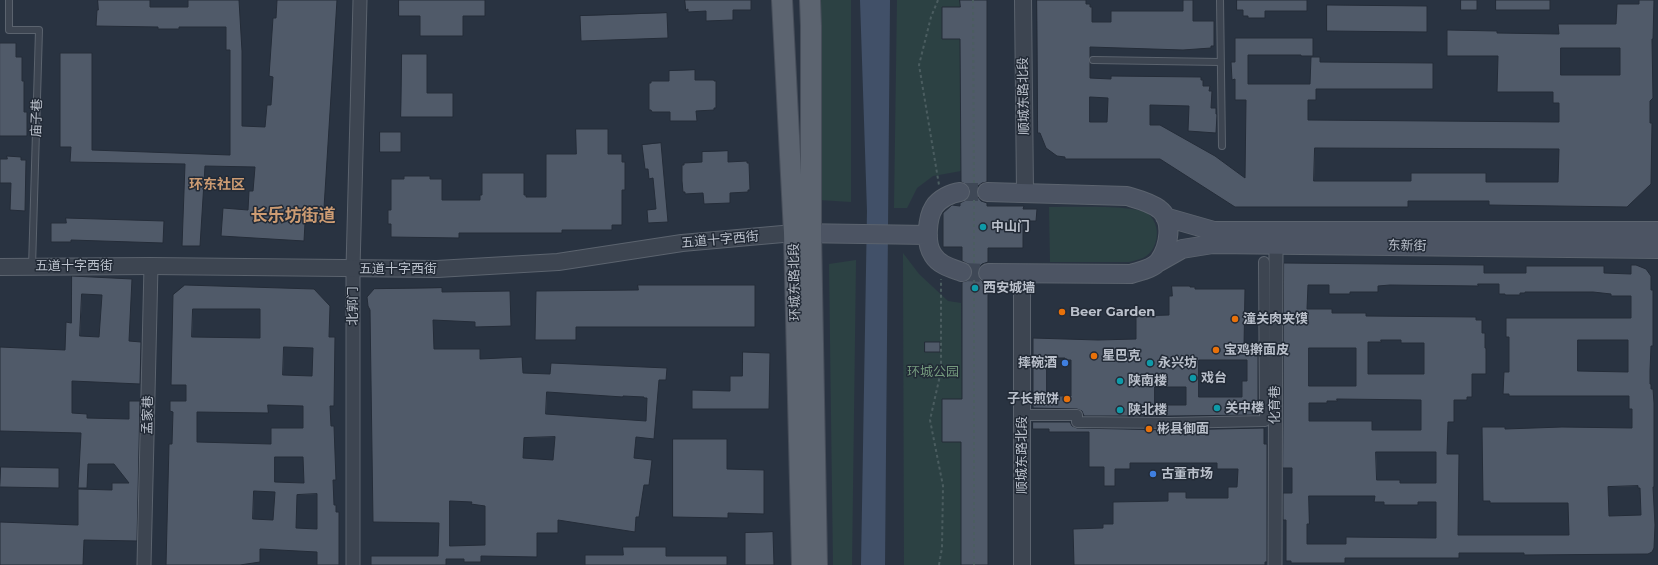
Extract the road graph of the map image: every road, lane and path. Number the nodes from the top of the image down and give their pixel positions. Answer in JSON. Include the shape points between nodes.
{"nodes":[{"id":1,"x":10,"y":0,"type":"edge"},
{"id":2,"x":360,"y":0,"type":"edge"},
{"id":3,"x":782,"y":0,"type":"edge"},
{"id":4,"x":810,"y":0,"type":"edge"},
{"id":5,"x":938,"y":0,"type":"edge"},
{"id":6,"x":1023,"y":0,"type":"edge"},
{"id":7,"x":1220,"y":0,"type":"edge"},
{"id":8,"x":1093,"y":60,"type":"dead end"},
{"id":9,"x":1220,"y":62,"type":"junction"},
{"id":10,"x":1222,"y":146,"type":"dead end"},
{"id":11,"x":960,"y":192,"type":"tunnel mouth"},
{"id":12,"x":987,"y":192,"type":"tunnel mouth"},
{"id":13,"x":1025,"y":192,"type":"junction"},
{"id":14,"x":942,"y":199,"type":"junction"},
{"id":15,"x":1165,"y":217,"type":"junction"},
{"id":16,"x":1658,"y":231,"type":"edge"},
{"id":17,"x":803,"y":233,"type":"junction"},
{"id":18,"x":928,"y":235,"type":"junction"},
{"id":19,"x":1276,"y":245,"type":"junction"},
{"id":20,"x":1658,"y":249,"type":"edge"},
{"id":21,"x":1159,"y":262,"type":"junction"},
{"id":22,"x":1264,"y":262,"type":"dead end"},
{"id":23,"x":941,"y":264,"type":"junction"},
{"id":24,"x":32,"y":266,"type":"junction"},
{"id":25,"x":152,"y":266,"type":"junction"},
{"id":26,"x":0,"y":267,"type":"edge"},
{"id":27,"x":353,"y":268,"type":"junction"},
{"id":28,"x":962,"y":272,"type":"tunnel mouth"},
{"id":29,"x":988,"y":273,"type":"tunnel mouth"},
{"id":30,"x":1022,"y":273,"type":"junction"},
{"id":31,"x":1022,"y":415,"type":"junction"},
{"id":32,"x":144,"y":565,"type":"edge"},
{"id":33,"x":353,"y":565,"type":"edge"},
{"id":34,"x":802,"y":565,"type":"edge"},
{"id":35,"x":817,"y":565,"type":"edge"},
{"id":36,"x":939,"y":565,"type":"edge"},
{"id":37,"x":1022,"y":565,"type":"edge"},
{"id":38,"x":1274,"y":565,"type":"edge"}],
"edges":[{"from":1,"to":24,"type":"lane","name":"庙子巷","via":[[9,30],[39,30]]},
{"from":2,"to":27,"type":"street","name":"北郭门"},
{"from":3,"to":17,"type":"main road","name":"环城东路北段"},
{"from":4,"to":17,"type":"main road","name":"环城东路北段"},
{"from":5,"to":14,"type":"path","via":[[919,65]]},
{"from":6,"to":13,"type":"street","name":"顺城东路北段"},
{"from":7,"to":9,"type":"lane"},
{"from":8,"to":9,"type":"lane"},
{"from":9,"to":10,"type":"lane"},
{"from":11,"to":14,"type":"main road"},
{"from":12,"to":13,"type":"main road"},
{"from":13,"to":15,"type":"main road","via":[[1127,196],[1154,206]]},
{"from":14,"to":18,"type":"main road","via":[[934,206]]},
{"from":15,"to":16,"type":"main road","name":"东新街","via":[[1214,231]]},
{"from":15,"to":21,"type":"main road","via":[[1169,230]]},
{"from":17,"to":18,"type":"main road"},
{"from":17,"to":27,"type":"street","name":"五道十字西街","via":[[682,243],[558,262],[437,269]]},
{"from":17,"to":34,"type":"main road","name":"环城东路北段"},
{"from":17,"to":35,"type":"main road","name":"环城东路北段"},
{"from":18,"to":23,"type":"main road","via":[[932,254]]},
{"from":19,"to":20,"type":"main road","name":"东新街"},
{"from":19,"to":21,"type":"main road","name":"东新街","via":[[1200,245],[1182,249]]},
{"from":19,"to":38,"type":"street","name":"化育巷"},
{"from":21,"to":30,"type":"main road","name":"东新街","via":[[1147,270],[1131,274]]},
{"from":22,"to":31,"type":"street","via":[[1265,421],[1077,422],[1077,415]]},
{"from":23,"to":28,"type":"main road"},
{"from":23,"to":36,"type":"path","via":[[941,371],[930,420],[943,486],[942,548]]},
{"from":24,"to":25,"type":"street","name":"五道十字西街"},
{"from":24,"to":26,"type":"street","name":"五道十字西街"},
{"from":25,"to":27,"type":"street","name":"五道十字西街"},
{"from":25,"to":32,"type":"street","name":"孟家巷"},
{"from":27,"to":33,"type":"street","name":"北郭门"},
{"from":29,"to":30,"type":"main road","name":"东新街"},
{"from":30,"to":31,"type":"street","name":"顺城东路北段"},
{"from":31,"to":37,"type":"street","name":"顺城东路北段"}]}
